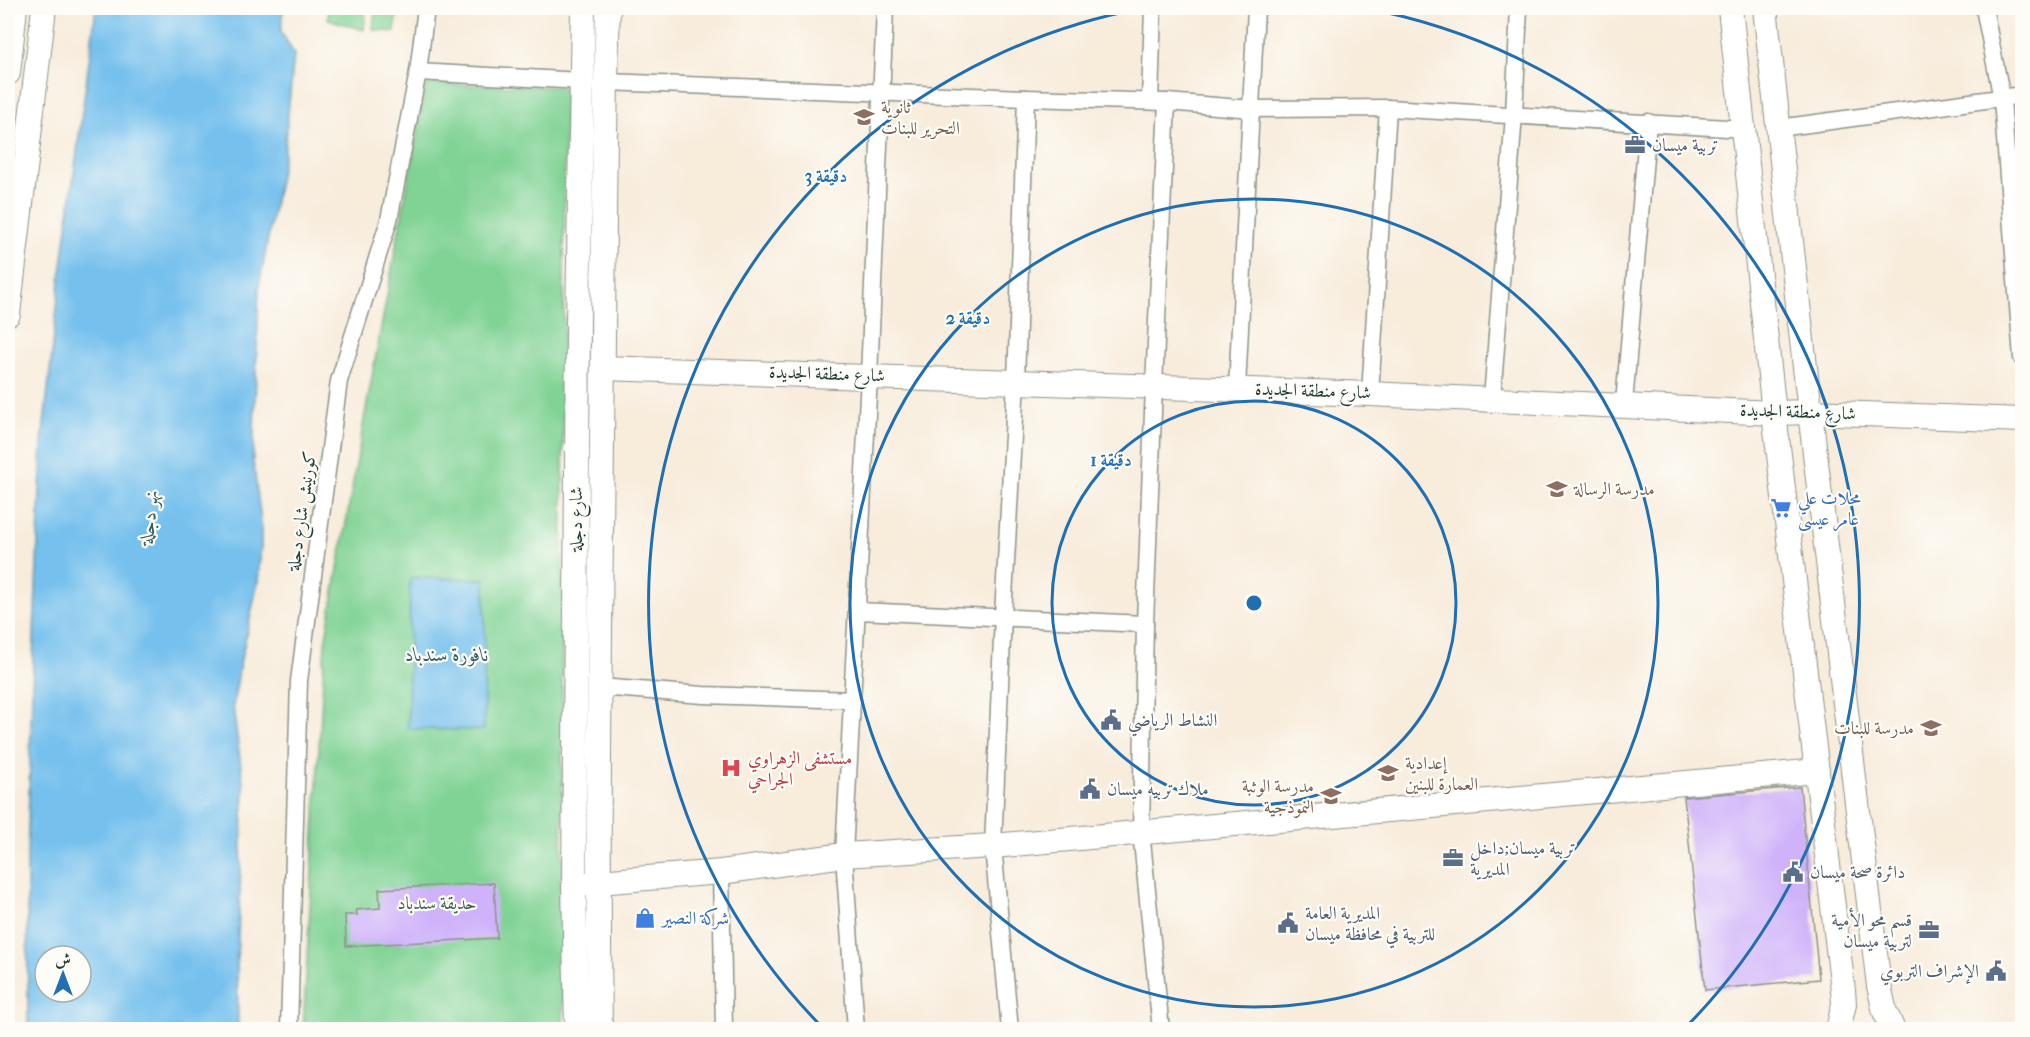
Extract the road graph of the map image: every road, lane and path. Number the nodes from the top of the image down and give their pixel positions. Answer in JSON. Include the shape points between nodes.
{"nodes":[{"id":1,"x":15,"y":8,"type":"edge"},
{"id":2,"x":44,"y":8,"type":"edge"},
{"id":3,"x":426,"y":8,"type":"edge"},
{"id":4,"x":584,"y":8,"type":"edge"},
{"id":5,"x":608,"y":8,"type":"edge"},
{"id":6,"x":885,"y":8,"type":"edge"},
{"id":7,"x":1153,"y":8,"type":"edge"},
{"id":8,"x":1256,"y":8,"type":"edge"},
{"id":9,"x":1519,"y":8,"type":"edge"},
{"id":10,"x":1730,"y":8,"type":"edge"},
{"id":11,"x":1765,"y":8,"type":"edge"},
{"id":12,"x":1984,"y":8,"type":"edge"},
{"id":13,"x":10,"y":38,"type":"edge"},
{"id":14,"x":40,"y":39,"type":"junction"},
{"id":15,"x":418,"y":72,"type":"junction"},
{"id":16,"x":8,"y":73,"type":"edge"},
{"id":17,"x":582,"y":81,"type":"junction"},
{"id":18,"x":606,"y":82,"type":"junction"},
{"id":19,"x":881,"y":92,"type":"junction"},
{"id":20,"x":2022,"y":95,"type":"edge"},
{"id":21,"x":1026,"y":98,"type":"junction"},
{"id":22,"x":2002,"y":99,"type":"junction"},
{"id":23,"x":1150,"y":101,"type":"junction"},
{"id":24,"x":1167,"y":102,"type":"junction"},
{"id":25,"x":1252,"y":108,"type":"junction"},
{"id":26,"x":1388,"y":108,"type":"junction"},
{"id":27,"x":1514,"y":115,"type":"junction"},
{"id":28,"x":1648,"y":122,"type":"junction"},
{"id":29,"x":1779,"y":128,"type":"junction"},
{"id":30,"x":1744,"y":129,"type":"junction"},
{"id":31,"x":8,"y":314,"type":"edge"},
{"id":32,"x":2022,"y":358,"type":"edge"},
{"id":33,"x":603,"y":368,"type":"junction"},
{"id":34,"x":869,"y":376,"type":"junction"},
{"id":35,"x":1016,"y":381,"type":"junction"},
{"id":36,"x":1154,"y":386,"type":"junction"},
{"id":37,"x":1237,"y":388,"type":"junction"},
{"id":38,"x":1370,"y":394,"type":"junction"},
{"id":39,"x":1492,"y":399,"type":"junction"},
{"id":40,"x":1624,"y":405,"type":"junction"},
{"id":41,"x":1810,"y":412,"type":"junction"},
{"id":42,"x":1774,"y":413,"type":"junction"},
{"id":43,"x":2022,"y":420,"type":"edge"},
{"id":44,"x":858,"y":611,"type":"junction"},
{"id":45,"x":1002,"y":616,"type":"junction"},
{"id":46,"x":1145,"y":624,"type":"junction"},
{"id":47,"x":599,"y":687,"type":"junction"},
{"id":48,"x":854,"y":700,"type":"junction"},
{"id":49,"x":1817,"y":771,"type":"junction"},
{"id":50,"x":1141,"y":831,"type":"junction"},
{"id":51,"x":993,"y":846,"type":"junction"},
{"id":52,"x":844,"y":855,"type":"junction"},
{"id":53,"x":721,"y":872,"type":"junction"},
{"id":54,"x":598,"y":882,"type":"junction"},
{"id":55,"x":574,"y":886,"type":"junction"},
{"id":56,"x":1881,"y":999,"type":"junction"},
{"id":57,"x":1844,"y":1004,"type":"junction"},
{"id":58,"x":289,"y":1029,"type":"edge"},
{"id":59,"x":577,"y":1029,"type":"edge"},
{"id":60,"x":600,"y":1029,"type":"edge"},
{"id":61,"x":724,"y":1029,"type":"edge"},
{"id":62,"x":856,"y":1029,"type":"edge"},
{"id":63,"x":1010,"y":1029,"type":"edge"},
{"id":64,"x":1161,"y":1029,"type":"edge"},
{"id":65,"x":1838,"y":1029,"type":"edge"},
{"id":66,"x":1893,"y":1029,"type":"edge"}],
"edges":[{"from":1,"to":13,"type":"street"},
{"from":2,"to":14,"type":"street"},
{"from":3,"to":15,"type":"street","name":"كورنيش شارع دجلة"},
{"from":4,"to":17,"type":"street","name":"شارع دجلة"},
{"from":5,"to":18,"type":"street","name":"شارع دجلة"},
{"from":6,"to":19,"type":"street"},
{"from":7,"to":23,"type":"street"},
{"from":8,"to":25,"type":"street"},
{"from":9,"to":27,"type":"street"},
{"from":10,"to":30,"type":"street"},
{"from":11,"to":29,"type":"street"},
{"from":12,"to":22,"type":"street"},
{"from":13,"to":14,"type":"street"},
{"from":13,"to":16,"type":"street"},
{"from":14,"to":31,"type":"street"},
{"from":15,"to":17,"type":"street"},
{"from":15,"to":58,"type":"street","name":"كورنيش شارع دجلة","via":[[389,220],[339,381],[299,681]]},
{"from":17,"to":55,"type":"street","name":"شارع دجلة"},
{"from":18,"to":19,"type":"street"},
{"from":18,"to":33,"type":"street","name":"شارع دجلة"},
{"from":19,"to":21,"type":"street"},
{"from":19,"to":34,"type":"street"},
{"from":20,"to":22,"type":"street"},
{"from":21,"to":23,"type":"street"},
{"from":21,"to":35,"type":"street"},
{"from":22,"to":29,"type":"street"},
{"from":22,"to":32,"type":"street"},
{"from":23,"to":24,"type":"street"},
{"from":24,"to":25,"type":"street"},
{"from":24,"to":36,"type":"street"},
{"from":25,"to":26,"type":"street"},
{"from":25,"to":37,"type":"street"},
{"from":26,"to":27,"type":"street"},
{"from":26,"to":38,"type":"street"},
{"from":27,"to":28,"type":"street"},
{"from":27,"to":39,"type":"street"},
{"from":28,"to":30,"type":"street"},
{"from":28,"to":40,"type":"street"},
{"from":29,"to":41,"type":"street"},
{"from":30,"to":42,"type":"street"},
{"from":33,"to":34,"type":"street","name":"شارع منطقة الجديدة"},
{"from":33,"to":47,"type":"street","name":"شارع دجلة"},
{"from":34,"to":35,"type":"street","name":"شارع منطقة الجديدة"},
{"from":34,"to":44,"type":"street"},
{"from":35,"to":36,"type":"street","name":"شارع منطقة الجديدة"},
{"from":35,"to":45,"type":"street"},
{"from":36,"to":37,"type":"street","name":"شارع منطقة الجديدة"},
{"from":36,"to":46,"type":"street"},
{"from":37,"to":38,"type":"street","name":"شارع منطقة الجديدة"},
{"from":38,"to":39,"type":"street","name":"شارع منطقة الجديدة"},
{"from":39,"to":40,"type":"street","name":"شارع منطقة الجديدة"},
{"from":40,"to":42,"type":"street","name":"شارع منطقة الجديدة"},
{"from":41,"to":42,"type":"street","name":"شارع منطقة الجديدة"},
{"from":41,"to":43,"type":"street","name":"شارع منطقة الجديدة"},
{"from":41,"to":56,"type":"street"},
{"from":42,"to":49,"type":"street"},
{"from":44,"to":45,"type":"street"},
{"from":44,"to":48,"type":"street"},
{"from":45,"to":46,"type":"street"},
{"from":45,"to":51,"type":"street"},
{"from":46,"to":50,"type":"street"},
{"from":47,"to":48,"type":"street"},
{"from":47,"to":54,"type":"street","name":"شارع دجلة"},
{"from":48,"to":52,"type":"street"},
{"from":49,"to":50,"type":"street"},
{"from":49,"to":57,"type":"street"},
{"from":50,"to":51,"type":"street"},
{"from":50,"to":64,"type":"street"},
{"from":51,"to":52,"type":"street"},
{"from":51,"to":63,"type":"street"},
{"from":52,"to":53,"type":"street"},
{"from":52,"to":62,"type":"street"},
{"from":53,"to":54,"type":"street"},
{"from":53,"to":61,"type":"street"},
{"from":54,"to":55,"type":"street"},
{"from":54,"to":60,"type":"street","name":"شارع دجلة"},
{"from":55,"to":59,"type":"street","name":"شارع دجلة"},
{"from":56,"to":57,"type":"street"},
{"from":56,"to":66,"type":"street"},
{"from":57,"to":65,"type":"street"}]}
